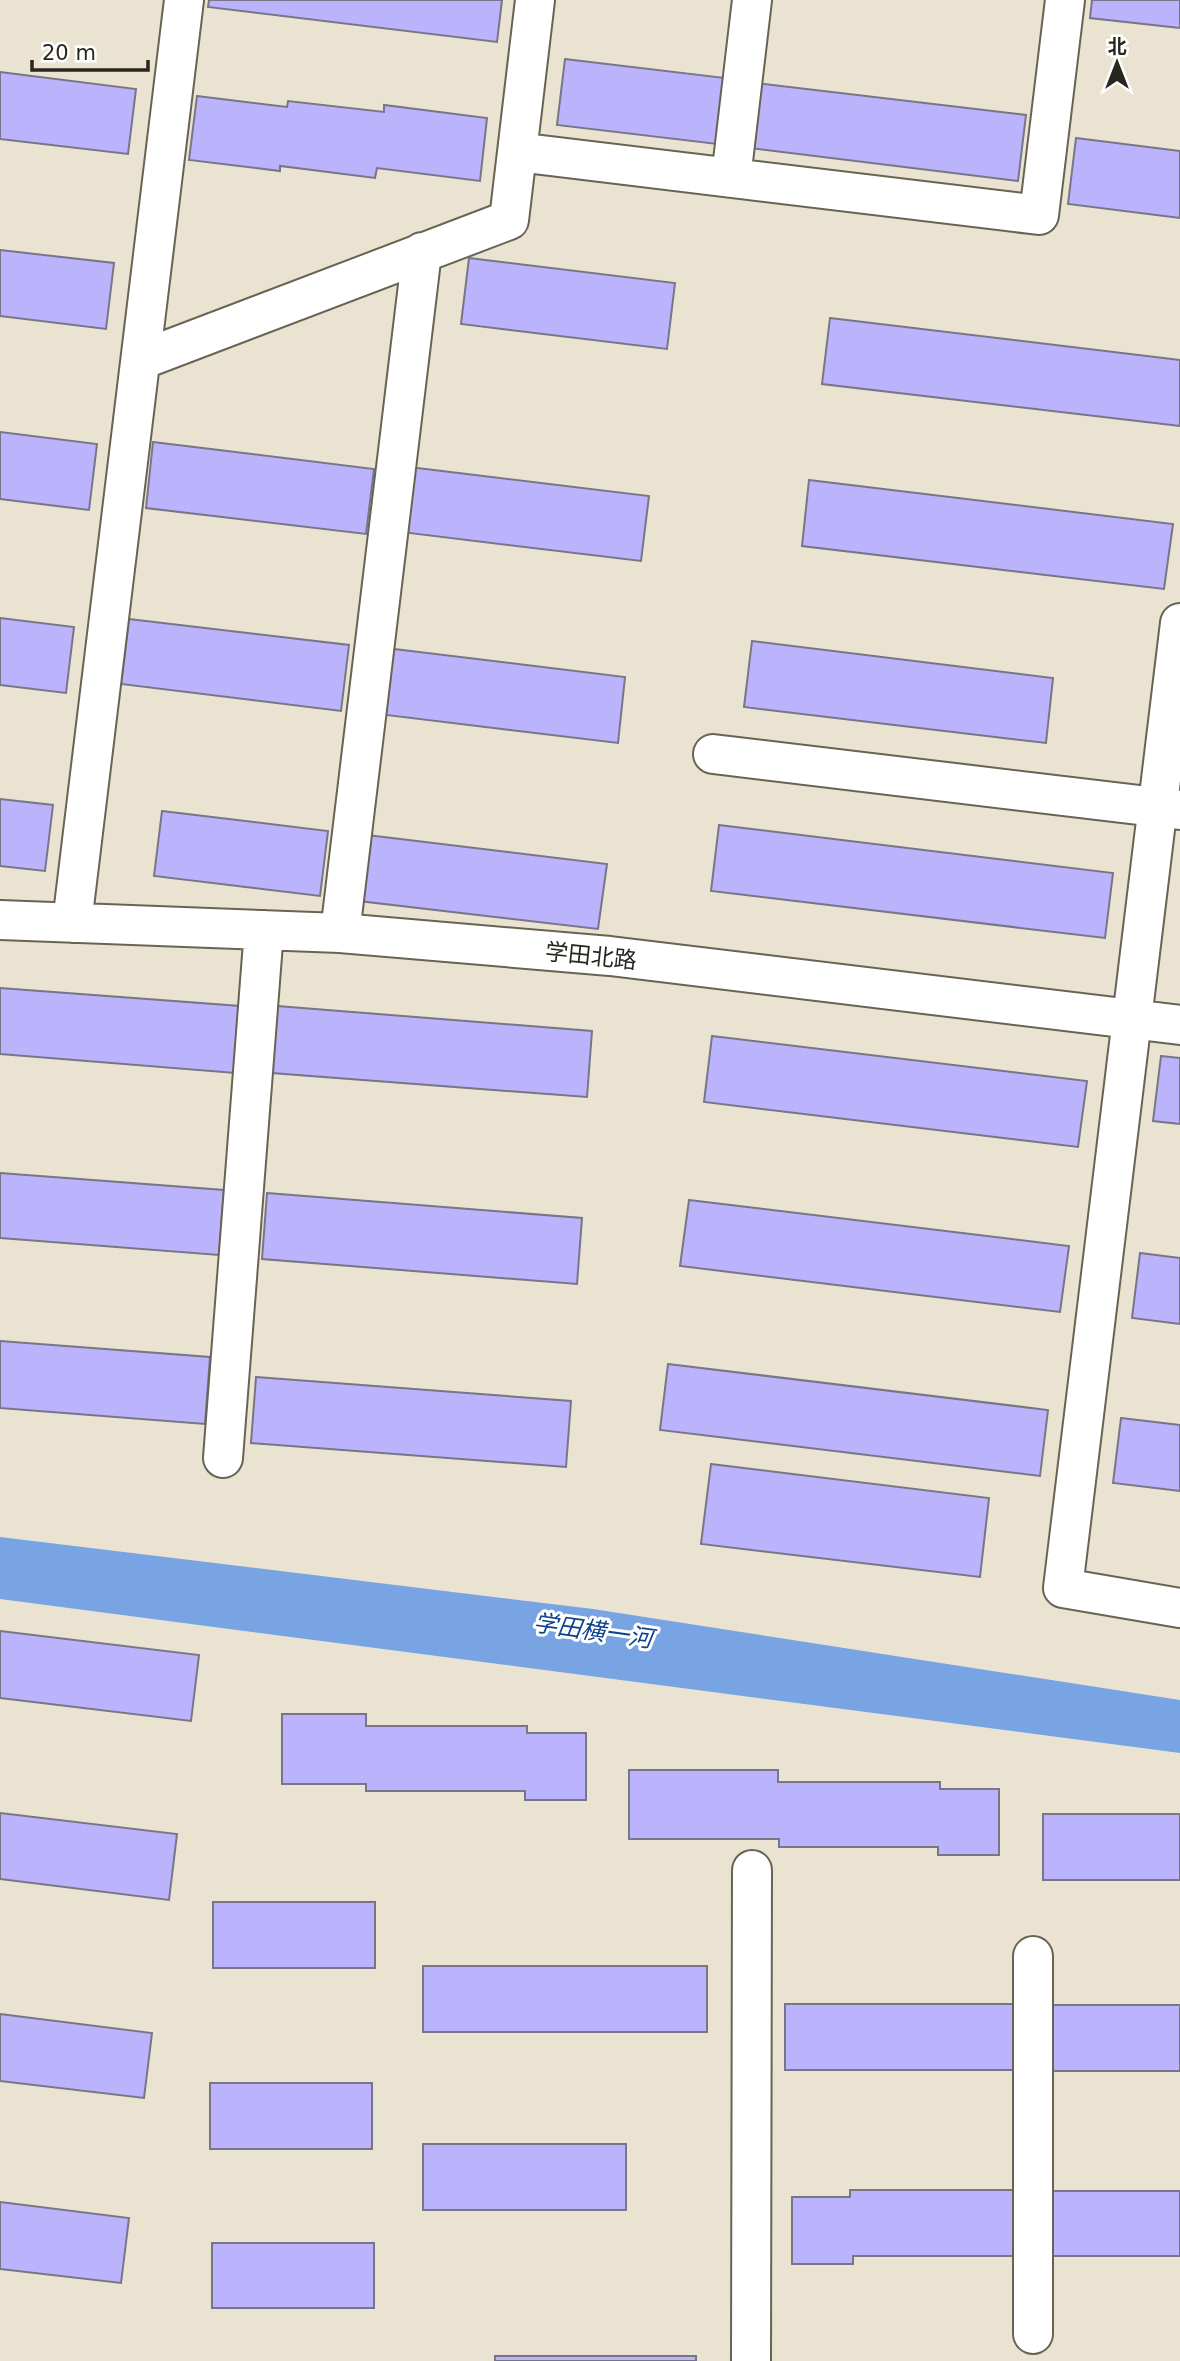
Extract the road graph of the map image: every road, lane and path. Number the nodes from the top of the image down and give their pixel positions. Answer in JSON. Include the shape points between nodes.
{"nodes":[{"id":1,"x":184,"y":0,"type":"edge"},
{"id":2,"x":535,"y":0,"type":"edge"},
{"id":3,"x":752,"y":0,"type":"edge"},
{"id":4,"x":1065,"y":0,"type":"edge"},
{"id":5,"x":517,"y":152,"type":"junction"},
{"id":6,"x":731,"y":178,"type":"junction"},
{"id":7,"x":422,"y":252,"type":"junction"},
{"id":8,"x":141,"y":360,"type":"junction"},
{"id":9,"x":1180,"y":623,"type":"edge"},
{"id":10,"x":713,"y":754,"type":"dead end"},
{"id":11,"x":1169,"y":808,"type":"edge"},
{"id":12,"x":0,"y":920,"type":"edge"},
{"id":13,"x":72,"y":923,"type":"junction"},
{"id":14,"x":264,"y":930,"type":"junction"},
{"id":15,"x":340,"y":933,"type":"junction"},
{"id":16,"x":1132,"y":1019,"type":"junction"},
{"id":17,"x":1180,"y":1025,"type":"edge"},
{"id":18,"x":223,"y":1458,"type":"dead end"},
{"id":19,"x":1180,"y":1608,"type":"edge"},
{"id":20,"x":752,"y":1870,"type":"dead end"},
{"id":21,"x":1033,"y":1955,"type":"dead end"},
{"id":22,"x":1033,"y":2334,"type":"dead end"},
{"id":23,"x":751,"y":2361,"type":"edge"}],
"edges":[{"from":1,"to":8,"type":"street"},
{"from":2,"to":5,"type":"street"},
{"from":3,"to":6,"type":"street"},
{"from":4,"to":6,"type":"street","via":[[1039,215]]},
{"from":5,"to":6,"type":"street"},
{"from":5,"to":7,"type":"street","via":[[509,220]]},
{"from":7,"to":8,"type":"street"},
{"from":7,"to":15,"type":"street"},
{"from":8,"to":13,"type":"street"},
{"from":9,"to":11,"type":"street"},
{"from":10,"to":11,"type":"street"},
{"from":11,"to":16,"type":"street"},
{"from":12,"to":13,"type":"street","name":"学田北路"},
{"from":13,"to":14,"type":"street","name":"学田北路"},
{"from":14,"to":15,"type":"street","name":"学田北路"},
{"from":14,"to":18,"type":"street"},
{"from":15,"to":16,"type":"street","name":"学田北路","via":[[610,956]]},
{"from":16,"to":17,"type":"street","name":"学田北路"},
{"from":16,"to":19,"type":"street","via":[[1063,1588]]},
{"from":20,"to":23,"type":"street"},
{"from":21,"to":22,"type":"street"}]}
